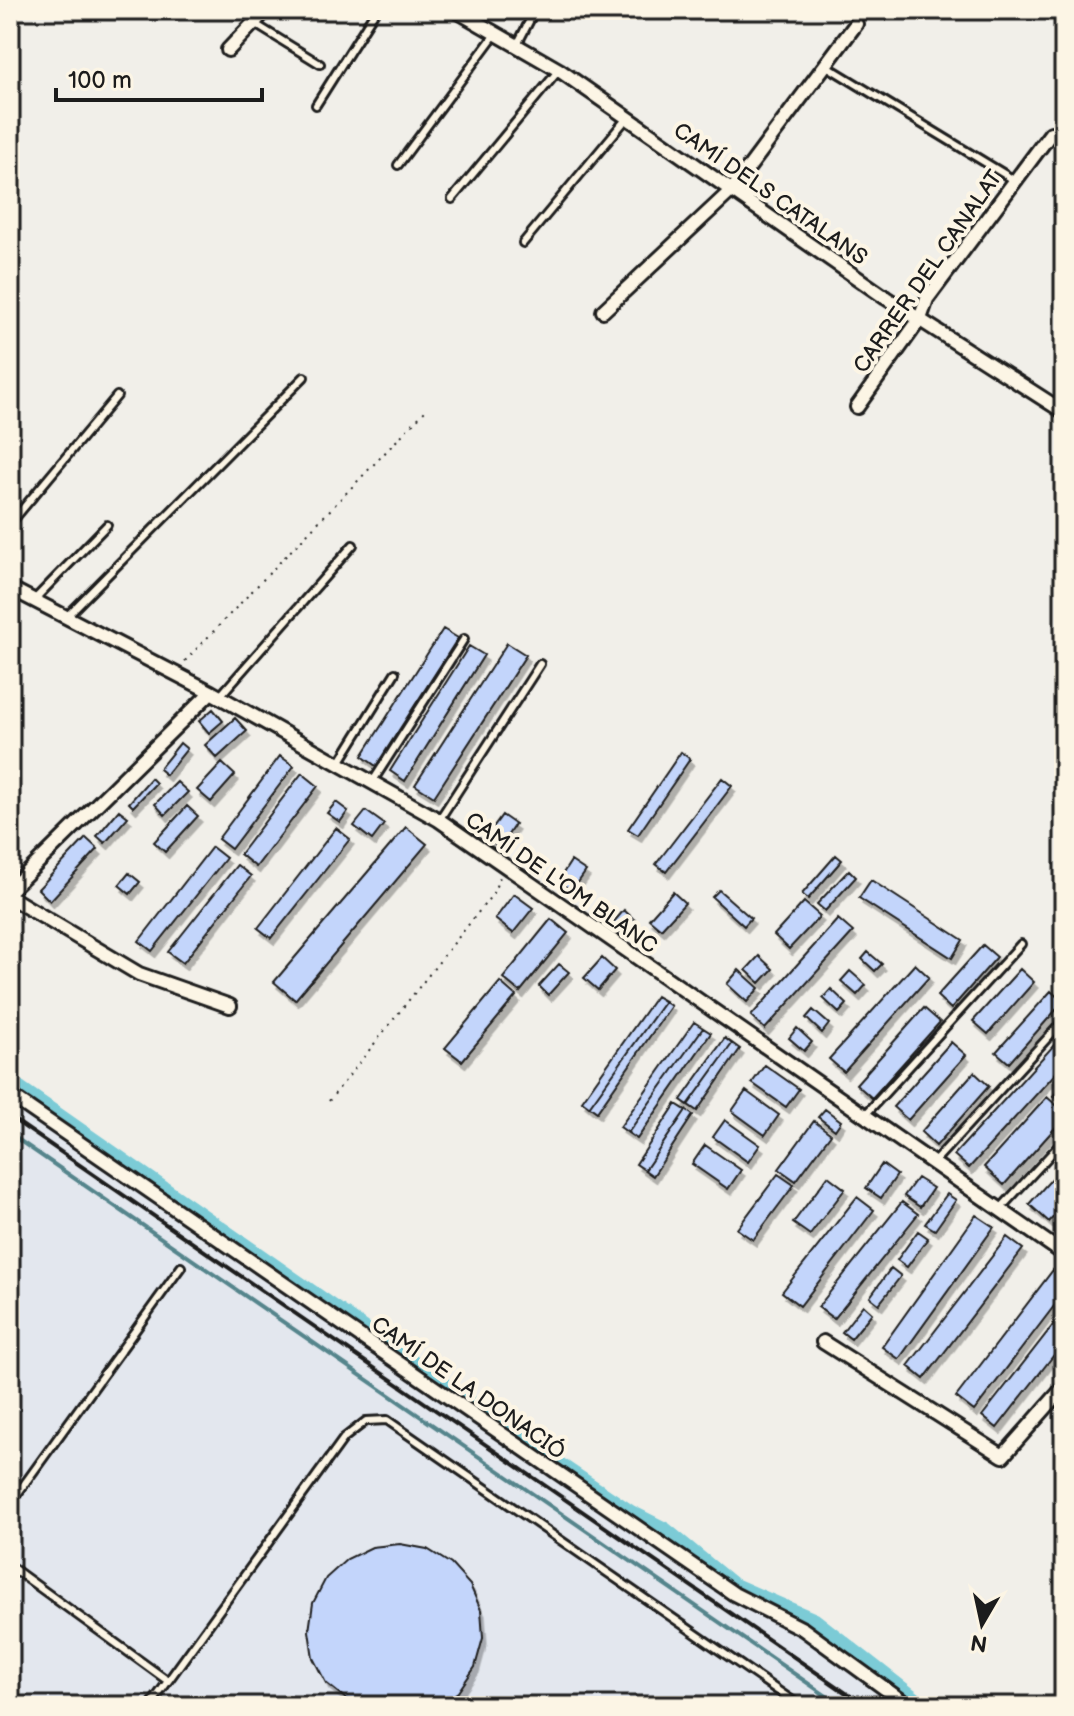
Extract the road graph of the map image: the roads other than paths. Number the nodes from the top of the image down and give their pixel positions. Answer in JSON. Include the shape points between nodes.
{"nodes":[{"id":1,"x":376,"y":10,"type":"edge"},
{"id":2,"x":455,"y":10,"type":"edge"},
{"id":3,"x":535,"y":10,"type":"edge"},
{"id":4,"x":257,"y":15,"type":"edge"},
{"id":5,"x":856,"y":24,"type":"dead end"},
{"id":6,"x":497,"y":32,"type":"junction"},
{"id":7,"x":518,"y":43,"type":"junction"},
{"id":8,"x":228,"y":50,"type":"dead end"},
{"id":9,"x":320,"y":64,"type":"dead end"},
{"id":10,"x":825,"y":65,"type":"junction"},
{"id":11,"x":559,"y":70,"type":"junction"},
{"id":12,"x":316,"y":105,"type":"dead end"},
{"id":13,"x":627,"y":118,"type":"junction"},
{"id":14,"x":1064,"y":141,"type":"edge"},
{"id":15,"x":398,"y":165,"type":"dead end"},
{"id":16,"x":1014,"y":180,"type":"junction"},
{"id":17,"x":732,"y":190,"type":"junction"},
{"id":18,"x":452,"y":199,"type":"dead end"},
{"id":19,"x":523,"y":243,"type":"dead end"},
{"id":20,"x":603,"y":311,"type":"dead end"},
{"id":21,"x":920,"y":319,"type":"junction"},
{"id":22,"x":304,"y":377,"type":"dead end"},
{"id":23,"x":117,"y":396,"type":"dead end"},
{"id":24,"x":857,"y":407,"type":"dead end"},
{"id":25,"x":1064,"y":412,"type":"edge"},
{"id":26,"x":10,"y":524,"type":"edge"},
{"id":27,"x":107,"y":525,"type":"dead end"},
{"id":28,"x":353,"y":545,"type":"dead end"},
{"id":29,"x":10,"y":588,"type":"edge"},
{"id":30,"x":34,"y":600,"type":"junction"},
{"id":31,"x":66,"y":617,"type":"junction"},
{"id":32,"x":464,"y":639,"type":"dead end"},
{"id":33,"x":540,"y":664,"type":"dead end"},
{"id":34,"x":395,"y":673,"type":"dead end"},
{"id":35,"x":216,"y":694,"type":"junction"},
{"id":36,"x":339,"y":763,"type":"junction"},
{"id":37,"x":373,"y":781,"type":"junction"},
{"id":38,"x":439,"y":820,"type":"junction"},
{"id":39,"x":10,"y":890,"type":"edge"},
{"id":40,"x":10,"y":897,"type":"edge"},
{"id":41,"x":1021,"y":944,"type":"dead end"},
{"id":42,"x":230,"y":1006,"type":"dead end"},
{"id":43,"x":1064,"y":1020,"type":"edge"},
{"id":44,"x":10,"y":1095,"type":"edge"},
{"id":45,"x":865,"y":1115,"type":"junction"},
{"id":46,"x":1064,"y":1140,"type":"edge"},
{"id":47,"x":934,"y":1162,"type":"junction"},
{"id":48,"x":1001,"y":1208,"type":"junction"},
{"id":49,"x":1064,"y":1254,"type":"edge"},
{"id":50,"x":181,"y":1267,"type":"dead end"},
{"id":51,"x":823,"y":1342,"type":"dead end"},
{"id":52,"x":1064,"y":1387,"type":"edge"},
{"id":53,"x":10,"y":1504,"type":"edge"},
{"id":54,"x":10,"y":1566,"type":"edge"},
{"id":55,"x":168,"y":1681,"type":"junction"},
{"id":56,"x":150,"y":1706,"type":"edge"},
{"id":57,"x":800,"y":1706,"type":"edge"},
{"id":58,"x":909,"y":1706,"type":"edge"}],
"edges":[{"from":1,"to":12,"type":"lane"},
{"from":2,"to":6,"type":"street","name":"CAMÍ DELS CATALANS"},
{"from":3,"to":7,"type":"lane"},
{"from":4,"to":8,"type":"street"},
{"from":4,"to":9,"type":"lane"},
{"from":5,"to":10,"type":"street"},
{"from":6,"to":7,"type":"street","name":"CAMÍ DELS CATALANS"},
{"from":6,"to":15,"type":"lane"},
{"from":7,"to":11,"type":"street","name":"CAMÍ DELS CATALANS"},
{"from":10,"to":16,"type":"lane"},
{"from":10,"to":17,"type":"street"},
{"from":11,"to":13,"type":"street","name":"CAMÍ DELS CATALANS"},
{"from":11,"to":18,"type":"lane"},
{"from":13,"to":17,"type":"street","name":"CAMÍ DELS CATALANS"},
{"from":13,"to":19,"type":"lane"},
{"from":14,"to":16,"type":"street","name":"CARRER DEL CANALAT","via":[[1051,133]]},
{"from":16,"to":21,"type":"street","name":"CARRER DEL CANALAT","via":[[927,299]]},
{"from":17,"to":20,"type":"street"},
{"from":17,"to":21,"type":"street","name":"CAMÍ DELS CATALANS"},
{"from":21,"to":24,"type":"street","name":"CARRER DEL CANALAT"},
{"from":21,"to":25,"type":"street","name":"CAMÍ DELS CATALANS"},
{"from":22,"to":31,"type":"lane"},
{"from":23,"to":26,"type":"lane"},
{"from":27,"to":30,"type":"lane"},
{"from":28,"to":35,"type":"lane"},
{"from":29,"to":30,"type":"street","name":"CAMÍ DE L'OM BLANC"},
{"from":30,"to":31,"type":"street","name":"CAMÍ DE L'OM BLANC"},
{"from":31,"to":35,"type":"street","name":"CAMÍ DE L'OM BLANC"},
{"from":32,"to":37,"type":"lane"},
{"from":33,"to":38,"type":"lane"},
{"from":34,"to":36,"type":"lane"},
{"from":35,"to":36,"type":"street","name":"CAMÍ DE L'OM BLANC"},
{"from":35,"to":39,"type":"street"},
{"from":36,"to":37,"type":"street","name":"CAMÍ DE L'OM BLANC"},
{"from":37,"to":38,"type":"street","name":"CAMÍ DE L'OM BLANC"},
{"from":38,"to":45,"type":"street","name":"CAMÍ DE L'OM BLANC"},
{"from":40,"to":42,"type":"street","via":[[139,974]]},
{"from":41,"to":45,"type":"lane"},
{"from":43,"to":47,"type":"lane"},
{"from":44,"to":58,"type":"street","name":"CAMÍ DE LA DONACIÓ","via":[[734,1594],[803,1629]]},
{"from":45,"to":47,"type":"street","name":"CAMÍ DE L'OM BLANC"},
{"from":46,"to":48,"type":"lane"},
{"from":47,"to":48,"type":"street","name":"CAMÍ DE L'OM BLANC"},
{"from":48,"to":49,"type":"street","name":"CAMÍ DE L'OM BLANC"},
{"from":50,"to":53,"type":"lane"},
{"from":51,"to":52,"type":"street","via":[[1003,1456]]},
{"from":54,"to":55,"type":"lane"},
{"from":55,"to":56,"type":"lane"},
{"from":55,"to":57,"type":"lane","via":[[344,1438],[366,1421],[387,1420]]}]}
